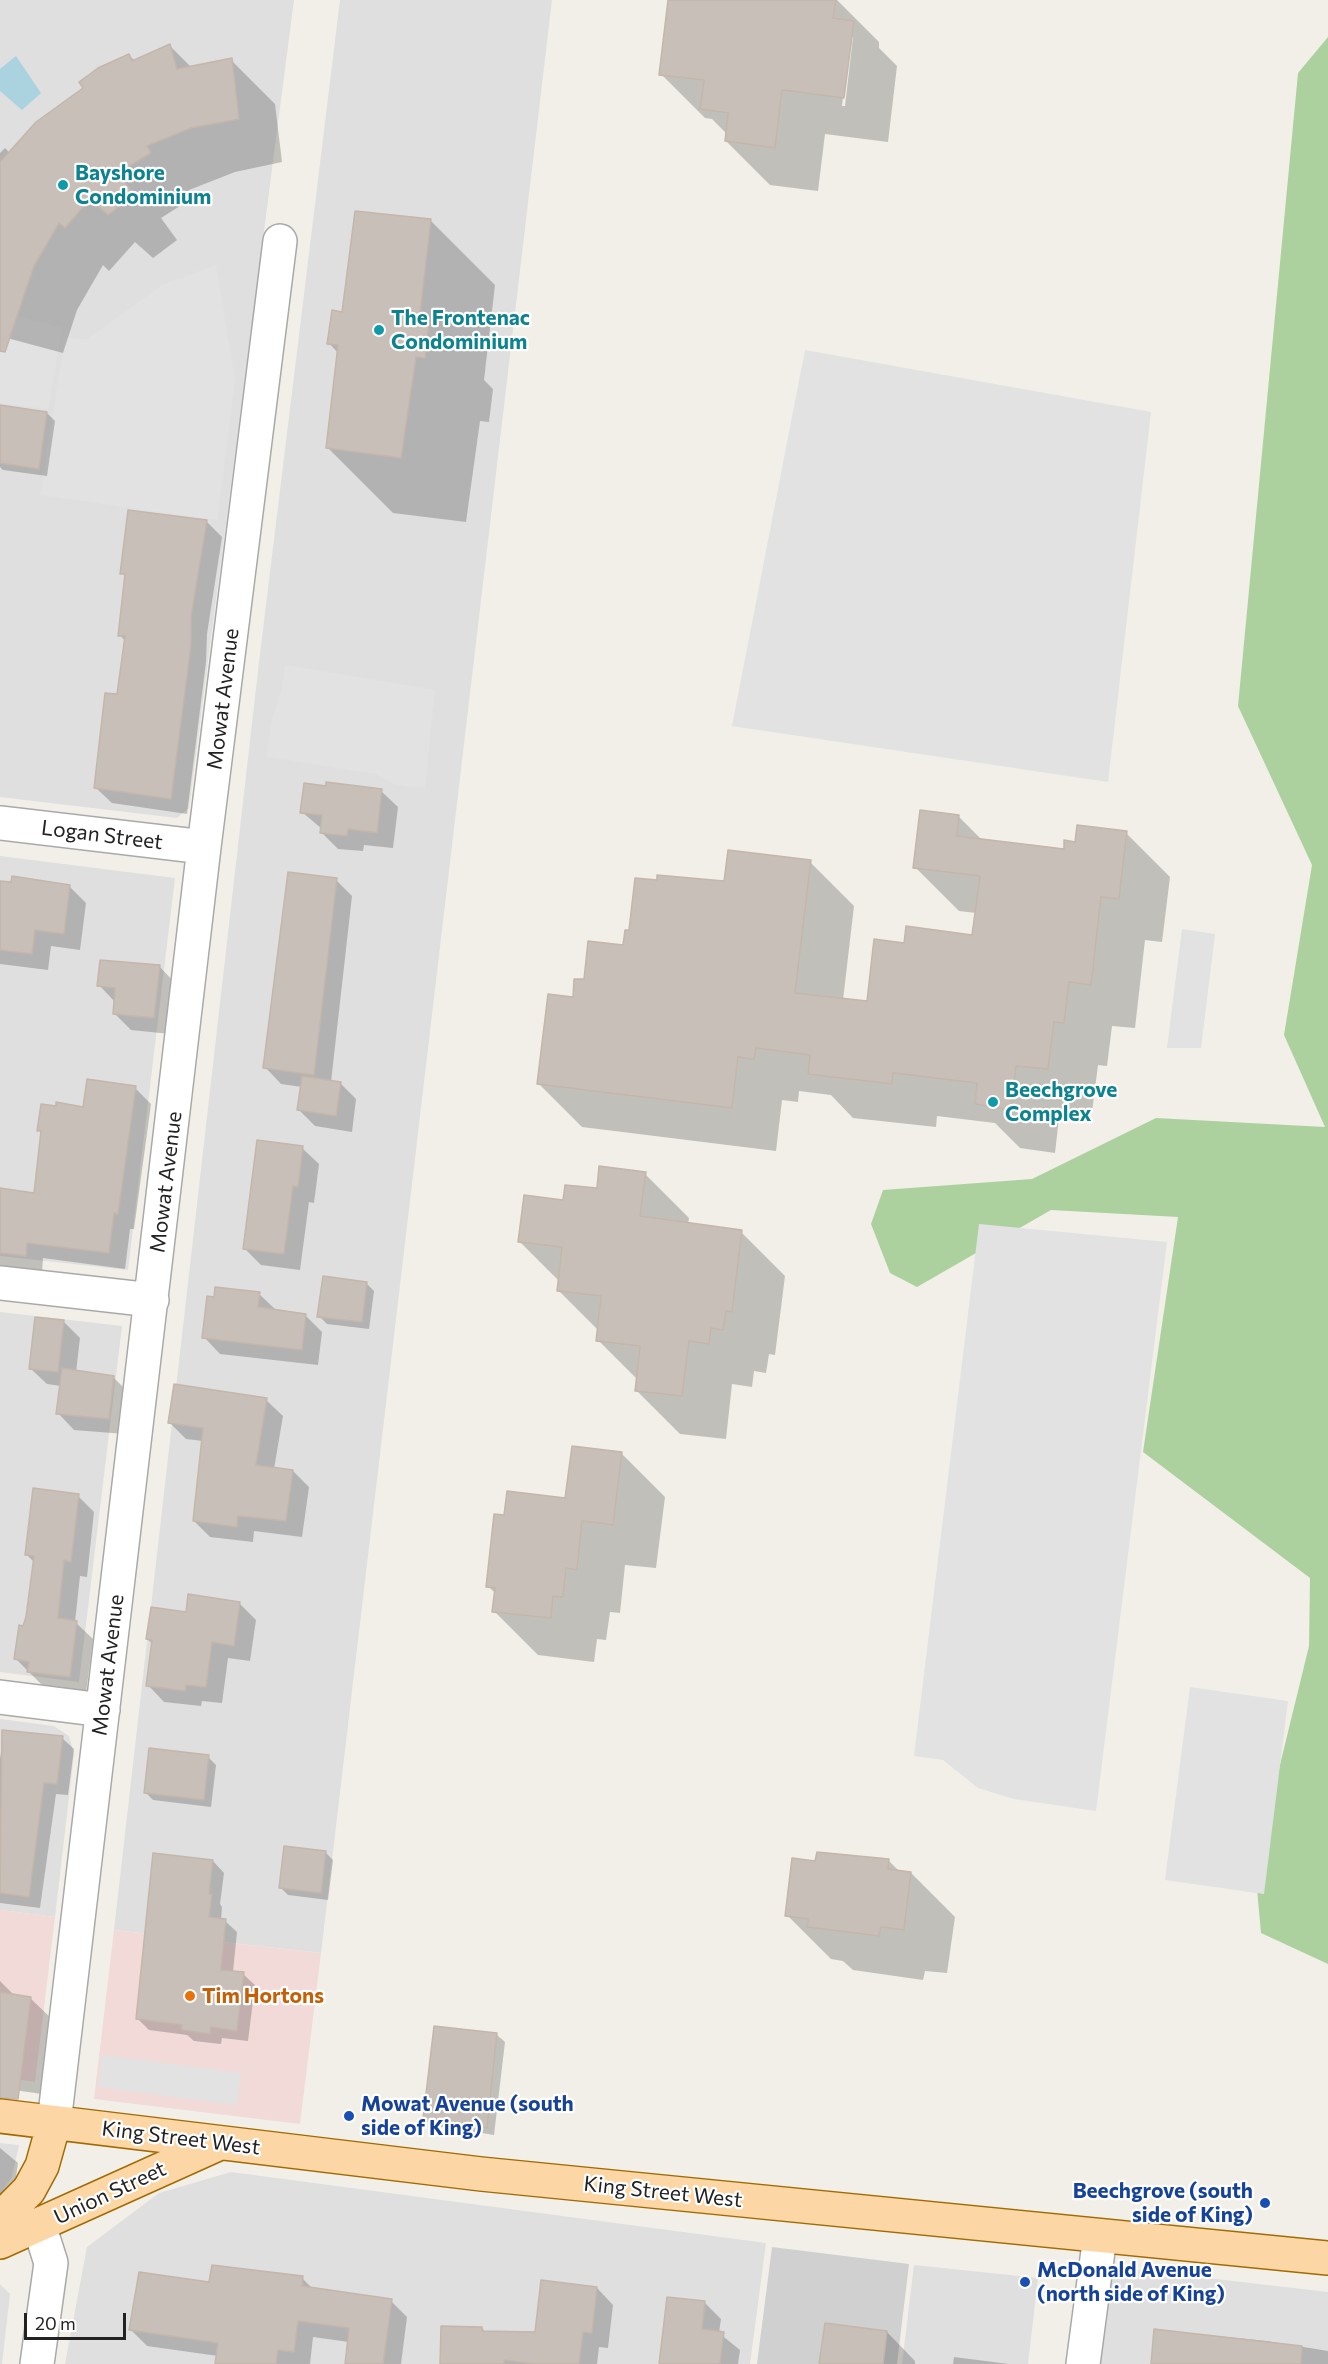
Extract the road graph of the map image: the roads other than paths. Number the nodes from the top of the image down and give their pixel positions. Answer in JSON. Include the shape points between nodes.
{"nodes":[{"id":1,"x":280,"y":241,"type":"dead end"},
{"id":2,"x":0,"y":823,"type":"edge"},
{"id":3,"x":204,"y":847,"type":"junction"},
{"id":4,"x":0,"y":1283,"type":"edge"},
{"id":5,"x":152,"y":1300,"type":"junction"},
{"id":6,"x":0,"y":1696,"type":"edge"},
{"id":7,"x":103,"y":1710,"type":"junction"},
{"id":8,"x":0,"y":2116,"type":"edge"},
{"id":9,"x":54,"y":2123,"type":"junction"},
{"id":10,"x":220,"y":2143,"type":"junction"},
{"id":11,"x":0,"y":2219,"type":"edge"},
{"id":12,"x":39,"y":2225,"type":"junction"},
{"id":13,"x":1100,"y":2236,"type":"junction"},
{"id":14,"x":0,"y":2242,"type":"edge"},
{"id":15,"x":1328,"y":2258,"type":"edge"},
{"id":16,"x":37,"y":2364,"type":"edge"},
{"id":17,"x":1083,"y":2364,"type":"edge"}],
"edges":[{"from":1,"to":3,"type":"street","name":"Mowat Avenue"},
{"from":2,"to":3,"type":"street","name":"Logan Street"},
{"from":3,"to":5,"type":"street","name":"Mowat Avenue"},
{"from":4,"to":5,"type":"street"},
{"from":5,"to":7,"type":"street","name":"Mowat Avenue"},
{"from":6,"to":7,"type":"street"},
{"from":7,"to":9,"type":"street","name":"Mowat Avenue"},
{"from":8,"to":9,"type":"main road","name":"King Street West"},
{"from":9,"to":10,"type":"main road","name":"King Street West"},
{"from":9,"to":11,"type":"main road","name":"Union Street","via":[[42,2166],[29,2190]]},
{"from":10,"to":12,"type":"main road","name":"Union Street"},
{"from":10,"to":13,"type":"main road","name":"King Street West","via":[[481,2174]]},
{"from":12,"to":14,"type":"main road","name":"Union Street"},
{"from":12,"to":16,"type":"street","via":[[51,2263]]},
{"from":13,"to":15,"type":"main road","name":"King Street West"},
{"from":13,"to":17,"type":"street"}]}
